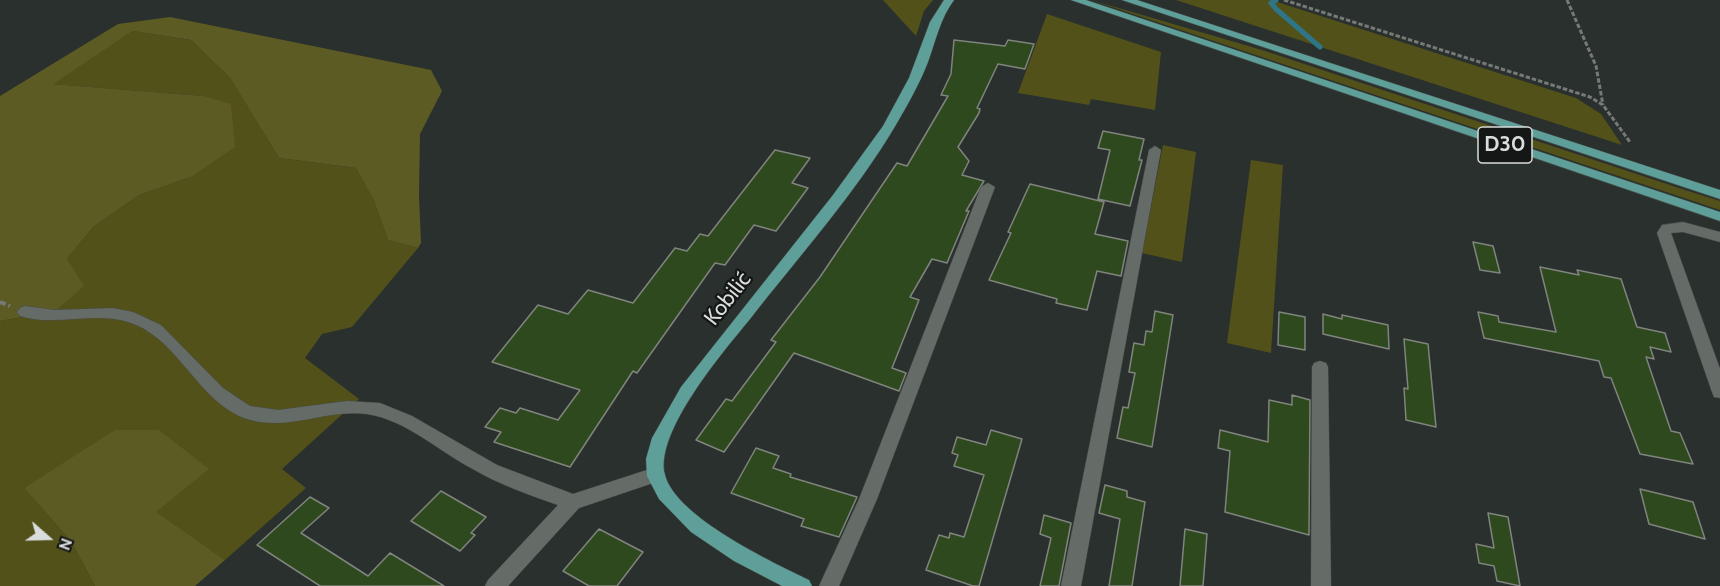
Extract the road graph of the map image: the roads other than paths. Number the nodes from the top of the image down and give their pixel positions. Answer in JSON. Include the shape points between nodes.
{"nodes":[{"id":1,"x":949,"y":0,"type":"edge"},
{"id":2,"x":1076,"y":0,"type":"edge"},
{"id":3,"x":1127,"y":0,"type":"edge"},
{"id":4,"x":1155,"y":150,"type":"dead end"},
{"id":5,"x":988,"y":187,"type":"dead end"},
{"id":6,"x":1720,"y":195,"type":"edge"},
{"id":7,"x":1720,"y":218,"type":"edge"},
{"id":8,"x":1720,"y":237,"type":"edge"},
{"id":9,"x":25,"y":312,"type":"dead end"},
{"id":10,"x":1320,"y":367,"type":"dead end"},
{"id":11,"x":1720,"y":392,"type":"edge"},
{"id":12,"x":656,"y":475,"type":"junction"},
{"id":13,"x":573,"y":502,"type":"junction"},
{"id":14,"x":495,"y":586,"type":"edge"},
{"id":15,"x":802,"y":586,"type":"edge"},
{"id":16,"x":829,"y":586,"type":"edge"},
{"id":17,"x":1071,"y":586,"type":"edge"},
{"id":18,"x":1321,"y":586,"type":"edge"}],
"edges":[{"from":1,"to":12,"type":"main road","name":"Kobilić","via":[[934,24],[920,67],[903,101],[867,160],[696,378],[670,418],[658,445]]},
{"from":2,"to":7,"type":"main road","number":"D30"},
{"from":3,"to":6,"type":"main road","number":"D30"},
{"from":4,"to":17,"type":"street"},
{"from":5,"to":16,"type":"street","via":[[868,499]]},
{"from":8,"to":11,"type":"street","via":[[1675,226],[1664,233]]},
{"from":9,"to":13,"type":"street","via":[[41,316],[104,312],[127,316],[144,322],[217,391],[243,410],[279,416],[355,407],[380,410],[481,465]]},
{"from":10,"to":18,"type":"street"},
{"from":12,"to":13,"type":"street"},
{"from":12,"to":15,"type":"main road","via":[[695,524],[753,563]]},
{"from":13,"to":14,"type":"street"}]}
